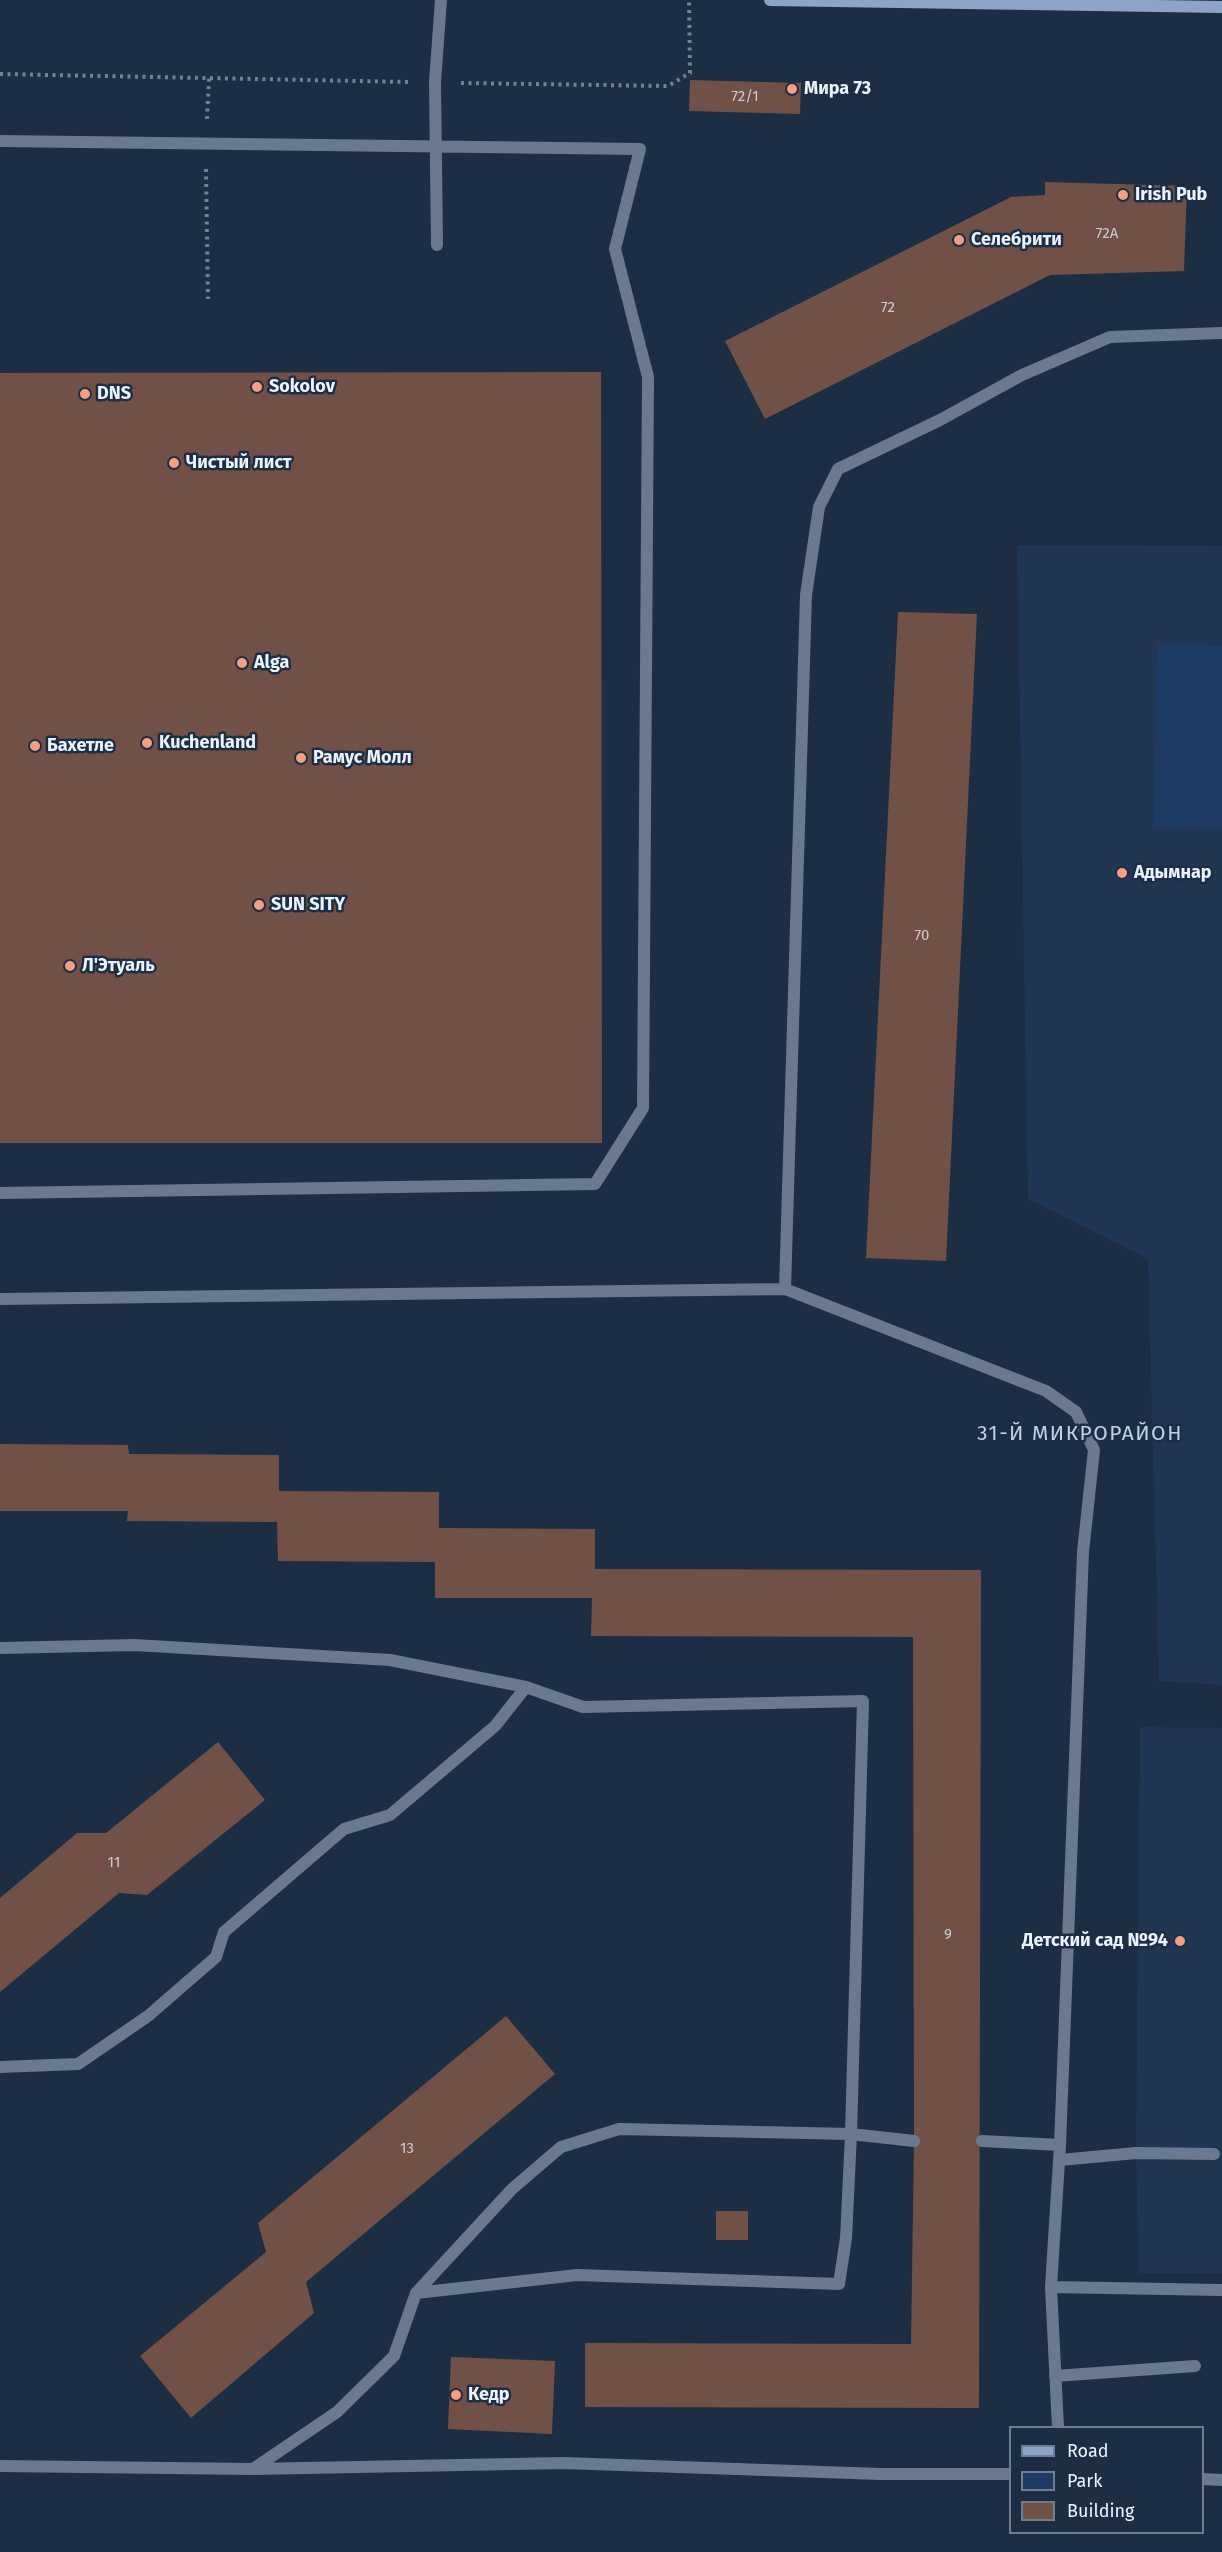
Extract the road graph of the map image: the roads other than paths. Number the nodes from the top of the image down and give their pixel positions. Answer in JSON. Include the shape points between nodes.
{"nodes":[{"id":1,"x":441,"y":0,"type":"edge"},
{"id":2,"x":770,"y":0,"type":"edge"},
{"id":3,"x":1222,"y":7,"type":"edge"},
{"id":4,"x":0,"y":141,"type":"edge"},
{"id":5,"x":435,"y":147,"type":"junction"},
{"id":6,"x":437,"y":245,"type":"dead end"},
{"id":7,"x":1222,"y":333,"type":"edge"},
{"id":8,"x":0,"y":1193,"type":"edge"},
{"id":9,"x":785,"y":1289,"type":"junction"},
{"id":10,"x":0,"y":1299,"type":"edge"},
{"id":11,"x":0,"y":1648,"type":"edge"},
{"id":12,"x":526,"y":1687,"type":"junction"},
{"id":13,"x":0,"y":2067,"type":"edge"},
{"id":14,"x":851,"y":2134,"type":"junction"},
{"id":15,"x":914,"y":2141,"type":"dead end"},
{"id":16,"x":982,"y":2141,"type":"dead end"},
{"id":17,"x":1060,"y":2145,"type":"junction"},
{"id":18,"x":1214,"y":2154,"type":"dead end"},
{"id":19,"x":1060,"y":2160,"type":"junction"},
{"id":20,"x":1051,"y":2287,"type":"junction"},
{"id":21,"x":1222,"y":2290,"type":"edge"},
{"id":22,"x":416,"y":2293,"type":"junction"},
{"id":23,"x":1195,"y":2366,"type":"dead end"},
{"id":24,"x":1055,"y":2376,"type":"junction"},
{"id":25,"x":1058,"y":2426,"type":"edge"},
{"id":26,"x":0,"y":2466,"type":"edge"},
{"id":27,"x":254,"y":2469,"type":"junction"},
{"id":28,"x":1009,"y":2474,"type":"edge"},
{"id":29,"x":1204,"y":2479,"type":"edge"},
{"id":30,"x":1222,"y":2480,"type":"edge"}],
"edges":[{"from":1,"to":5,"type":"lane"},
{"from":2,"to":3,"type":"main road"},
{"from":4,"to":5,"type":"lane"},
{"from":5,"to":6,"type":"lane"},
{"from":5,"to":8,"type":"lane","via":[[640,149],[615,249],[648,377],[643,1108],[595,1184]]},
{"from":7,"to":9,"type":"lane","via":[[1110,337],[1100,341],[1022,375],[838,469],[819,507],[806,595]]},
{"from":9,"to":10,"type":"lane"},
{"from":9,"to":17,"type":"lane","via":[[1046,1391],[1076,1412],[1094,1450],[1083,1552]]},
{"from":11,"to":12,"type":"lane","via":[[134,1645],[390,1660]]},
{"from":12,"to":13,"type":"lane","via":[[495,1726],[390,1815],[344,1829],[225,1932],[216,1957],[148,2016],[78,2064]]},
{"from":12,"to":14,"type":"lane","via":[[584,1707],[863,1701]]},
{"from":14,"to":15,"type":"lane"},
{"from":14,"to":22,"type":"lane","via":[[619,2129],[561,2147],[512,2188]]},
{"from":14,"to":22,"type":"lane","via":[[846,2238],[839,2284],[577,2275]]},
{"from":16,"to":17,"type":"lane"},
{"from":17,"to":19,"type":"lane"},
{"from":18,"to":19,"type":"lane","via":[[1136,2153]]},
{"from":19,"to":20,"type":"lane"},
{"from":20,"to":21,"type":"lane"},
{"from":20,"to":24,"type":"lane"},
{"from":22,"to":27,"type":"lane","via":[[394,2356],[337,2412]]},
{"from":23,"to":24,"type":"lane"},
{"from":24,"to":25,"type":"lane"},
{"from":26,"to":27,"type":"lane"},
{"from":27,"to":28,"type":"lane","via":[[564,2463],[880,2474]]},
{"from":29,"to":30,"type":"lane"}]}
